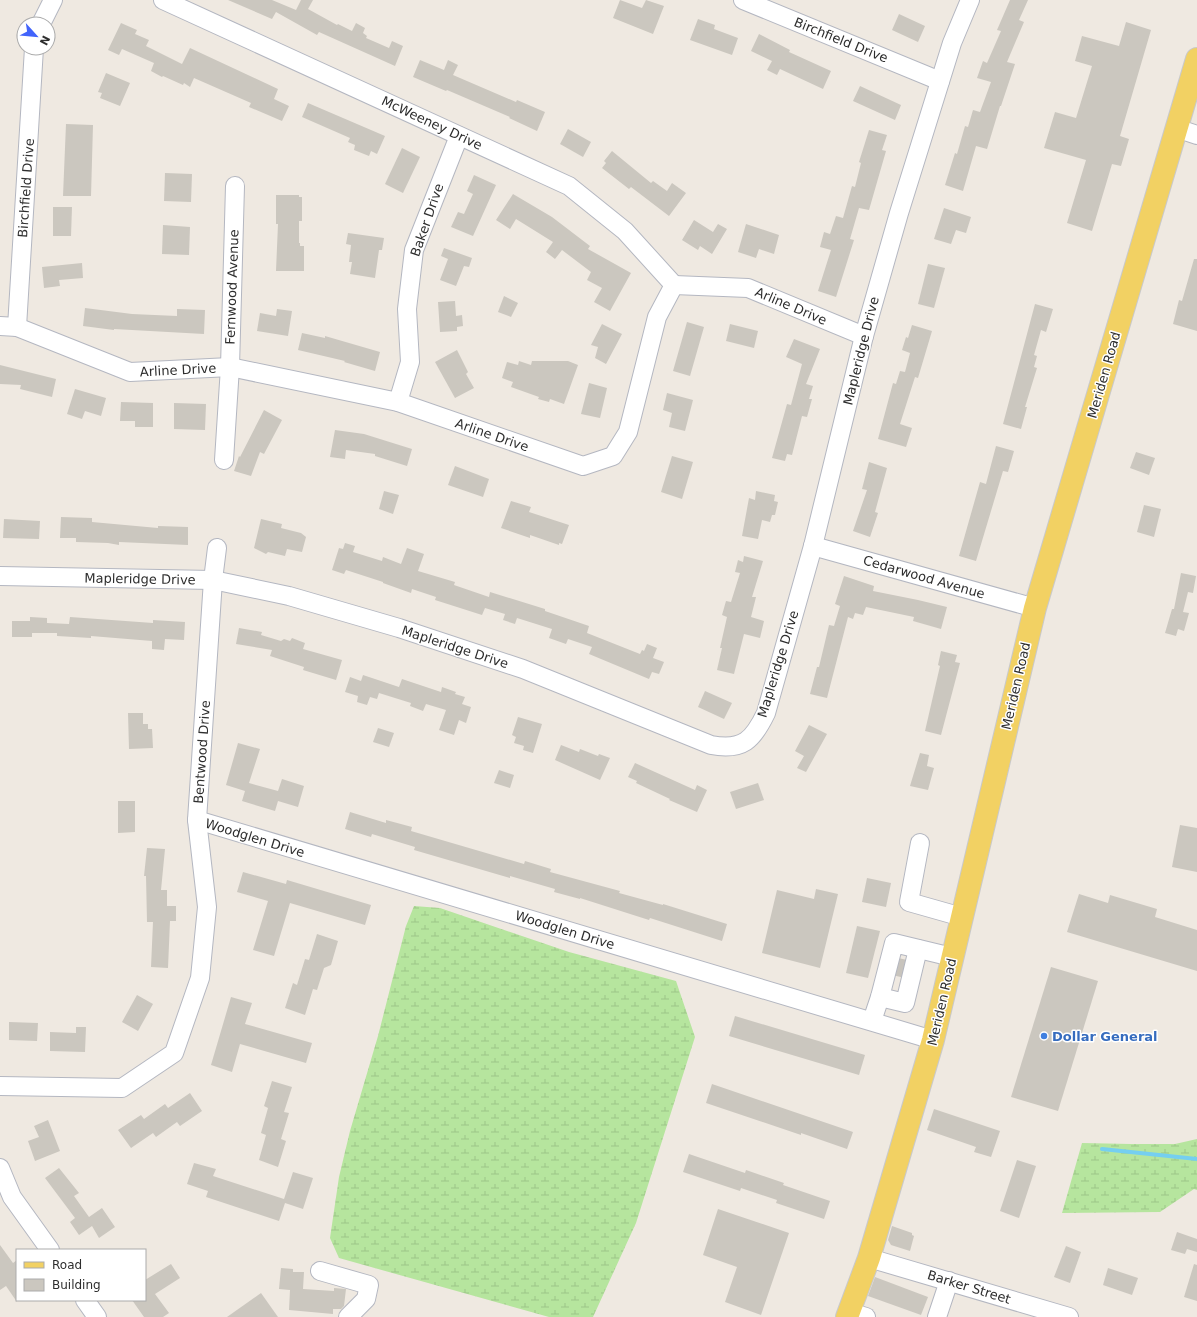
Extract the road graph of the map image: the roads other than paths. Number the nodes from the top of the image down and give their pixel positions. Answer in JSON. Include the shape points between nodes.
{"nodes":[{"id":1,"x":53,"y":0,"type":"edge"},
{"id":2,"x":163,"y":0,"type":"edge"},
{"id":3,"x":743,"y":0,"type":"edge"},
{"id":4,"x":970,"y":0,"type":"edge"},
{"id":5,"x":45,"y":16,"type":"edge"},
{"id":6,"x":33,"y":56,"type":"edge"},
{"id":7,"x":1197,"y":59,"type":"edge"},
{"id":8,"x":940,"y":81,"type":"junction"},
{"id":9,"x":1176,"y":128,"type":"junction"},
{"id":10,"x":1197,"y":135,"type":"edge"},
{"id":11,"x":459,"y":136,"type":"junction"},
{"id":12,"x":235,"y":186,"type":"dead end"},
{"id":13,"x":674,"y":285,"type":"junction"},
{"id":14,"x":8,"y":327,"type":"edge"},
{"id":15,"x":864,"y":336,"type":"junction"},
{"id":16,"x":230,"y":367,"type":"junction"},
{"id":17,"x":398,"y":402,"type":"junction"},
{"id":18,"x":224,"y":460,"type":"dead end"},
{"id":19,"x":813,"y":546,"type":"junction"},
{"id":20,"x":217,"y":548,"type":"dead end"},
{"id":21,"x":0,"y":576,"type":"edge"},
{"id":22,"x":213,"y":580,"type":"junction"},
{"id":23,"x":1035,"y":608,"type":"junction"},
{"id":24,"x":197,"y":820,"type":"junction"},
{"id":25,"x":920,"y":843,"type":"dead end"},
{"id":26,"x":962,"y":917,"type":"junction"},
{"id":27,"x":918,"y":949,"type":"junction"},
{"id":28,"x":952,"y":957,"type":"junction"},
{"id":29,"x":900,"y":968,"type":"junction"},
{"id":30,"x":880,"y":997,"type":"junction"},
{"id":31,"x":872,"y":1021,"type":"junction"},
{"id":32,"x":933,"y":1040,"type":"junction"},
{"id":33,"x":0,"y":1086,"type":"edge"},
{"id":34,"x":0,"y":1168,"type":"edge"},
{"id":35,"x":49,"y":1249,"type":"edge"},
{"id":36,"x":869,"y":1258,"type":"junction"},
{"id":37,"x":320,"y":1271,"type":"dead end"},
{"id":38,"x":949,"y":1281,"type":"junction"},
{"id":39,"x":86,"y":1301,"type":"edge"},
{"id":40,"x":854,"y":1315,"type":"edge"},
{"id":41,"x":97,"y":1317,"type":"edge"},
{"id":42,"x":348,"y":1317,"type":"edge"},
{"id":43,"x":937,"y":1317,"type":"edge"},
{"id":44,"x":1069,"y":1317,"type":"edge"}],
"edges":[{"from":1,"to":5,"type":"street"},
{"from":2,"to":11,"type":"street","name":"McWeeney Drive"},
{"from":3,"to":8,"type":"street","name":"Birchfield Drive"},
{"from":4,"to":8,"type":"street","name":"Mapleridge Drive"},
{"from":6,"to":14,"type":"street","name":"Birchfield Drive"},
{"from":7,"to":9,"type":"main road","name":"Meriden Road"},
{"from":8,"to":15,"type":"street","name":"Mapleridge Drive"},
{"from":9,"to":10,"type":"street"},
{"from":9,"to":23,"type":"main road","name":"Meriden Road"},
{"from":11,"to":13,"type":"street","name":"McWeeney Drive","via":[[570,186],[625,231]]},
{"from":11,"to":17,"type":"street","name":"Baker Drive","via":[[414,250],[407,309],[410,362]]},
{"from":12,"to":16,"type":"street","name":"Fernwood Avenue"},
{"from":13,"to":15,"type":"street","name":"Arline Drive","via":[[748,288]]},
{"from":13,"to":17,"type":"street","name":"Arline Drive","via":[[657,317],[628,432],[613,456],[583,466]]},
{"from":14,"to":16,"type":"street","name":"Arline Drive","via":[[130,372]]},
{"from":15,"to":19,"type":"street","name":"Mapleridge Drive"},
{"from":16,"to":17,"type":"street","name":"Arline Drive"},
{"from":16,"to":18,"type":"street","name":"Fernwood Avenue"},
{"from":19,"to":22,"type":"street","name":"Mapleridge Drive","via":[[766,713],[751,738],[742,744],[724,747],[711,745],[523,670],[399,628],[289,596]]},
{"from":19,"to":23,"type":"street","name":"Cedarwood Avenue"},
{"from":20,"to":22,"type":"street","name":"Bentwood Drive"},
{"from":21,"to":22,"type":"street","name":"Mapleridge Drive"},
{"from":22,"to":24,"type":"street","name":"Bentwood Drive"},
{"from":23,"to":26,"type":"main road","name":"Meriden Road"},
{"from":24,"to":31,"type":"street","name":"Woodglen Drive"},
{"from":24,"to":33,"type":"street","name":"Bentwood Drive","via":[[207,907],[201,970],[174,1053],[122,1088]]},
{"from":25,"to":26,"type":"street","via":[[909,902]]},
{"from":26,"to":28,"type":"main road","name":"Meriden Road"},
{"from":27,"to":28,"type":"street"},
{"from":27,"to":29,"type":"street"},
{"from":27,"to":29,"type":"street","via":[[894,943]]},
{"from":28,"to":32,"type":"main road","name":"Meriden Road"},
{"from":29,"to":30,"type":"street"},
{"from":29,"to":30,"type":"street","via":[[904,1003]]},
{"from":30,"to":31,"type":"street"},
{"from":31,"to":32,"type":"street","name":"Woodglen Drive"},
{"from":32,"to":36,"type":"main road","name":"Meriden Road"},
{"from":34,"to":35,"type":"street","via":[[12,1197]]},
{"from":36,"to":38,"type":"street","name":"Barker Street"},
{"from":36,"to":40,"type":"main road","name":"Meriden Road"},
{"from":37,"to":42,"type":"street","via":[[369,1285],[366,1299]]},
{"from":38,"to":43,"type":"street"},
{"from":38,"to":44,"type":"street","name":"Barker Street"},
{"from":39,"to":41,"type":"street"}]}
